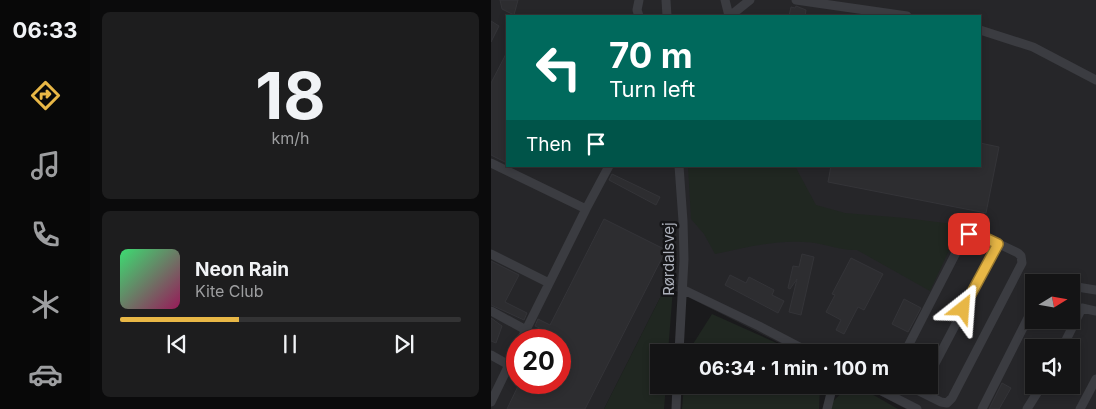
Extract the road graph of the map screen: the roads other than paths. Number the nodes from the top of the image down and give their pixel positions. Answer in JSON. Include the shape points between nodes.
{"nodes":[{"id":1,"x":639,"y":0,"type":"edge"},
{"id":2,"x":666,"y":0,"type":"edge"},
{"id":3,"x":725,"y":0,"type":"edge"},
{"id":4,"x":750,"y":0,"type":"edge"},
{"id":5,"x":796,"y":0,"type":"edge"},
{"id":6,"x":639,"y":15,"type":"edge"},
{"id":7,"x":667,"y":15,"type":"edge"},
{"id":8,"x":729,"y":15,"type":"edge"},
{"id":9,"x":730,"y":15,"type":"edge"},
{"id":10,"x":900,"y":15,"type":"edge"},
{"id":11,"x":981,"y":30,"type":"edge"},
{"id":12,"x":1096,"y":80,"type":"edge"},
{"id":13,"x":491,"y":162,"type":"edge"},
{"id":14,"x":608,"y":167,"type":"edge"},
{"id":15,"x":679,"y":167,"type":"edge"},
{"id":16,"x":586,"y":209,"type":"junction"},
{"id":17,"x":998,"y":244,"type":"junction"},
{"id":18,"x":491,"y":254,"type":"edge"},
{"id":19,"x":549,"y":283,"type":"junction"},
{"id":20,"x":1080,"y":287,"type":"edge"},
{"id":21,"x":683,"y":290,"type":"junction"},
{"id":22,"x":1096,"y":290,"type":"edge"},
{"id":23,"x":491,"y":311,"type":"edge"},
{"id":24,"x":1096,"y":311,"type":"edge"},
{"id":25,"x":1025,"y":324,"type":"edge"},
{"id":26,"x":524,"y":329,"type":"edge"},
{"id":27,"x":526,"y":329,"type":"edge"},
{"id":28,"x":1066,"y":339,"type":"edge"},
{"id":29,"x":680,"y":344,"type":"edge"},
{"id":30,"x":793,"y":344,"type":"edge"},
{"id":31,"x":909,"y":344,"type":"edge"},
{"id":32,"x":491,"y":355,"type":"edge"},
{"id":33,"x":938,"y":358,"type":"edge"},
{"id":34,"x":506,"y":363,"type":"edge"},
{"id":35,"x":506,"y":371,"type":"edge"},
{"id":36,"x":1096,"y":379,"type":"edge"},
{"id":37,"x":677,"y":394,"type":"edge"},
{"id":38,"x":831,"y":394,"type":"edge"},
{"id":39,"x":888,"y":394,"type":"edge"},
{"id":40,"x":930,"y":394,"type":"edge"},
{"id":41,"x":1036,"y":394,"type":"edge"},
{"id":42,"x":491,"y":402,"type":"edge"},
{"id":43,"x":676,"y":409,"type":"edge"},
{"id":44,"x":827,"y":409,"type":"edge"},
{"id":45,"x":917,"y":409,"type":"edge"},
{"id":46,"x":982,"y":409,"type":"edge"},
{"id":47,"x":1027,"y":409,"type":"edge"},
{"id":48,"x":1080,"y":409,"type":"edge"}],
"edges":[{"from":1,"to":6,"type":"street"},
{"from":2,"to":7,"type":"street"},
{"from":3,"to":8,"type":"street"},
{"from":4,"to":9,"type":"street"},
{"from":5,"to":10,"type":"street"},
{"from":11,"to":12,"type":"street","via":[[1033,47]]},
{"from":13,"to":16,"type":"street"},
{"from":14,"to":16,"type":"street"},
{"from":15,"to":21,"type":"street","name":"Rørdalsvej"},
{"from":16,"to":19,"type":"street"},
{"from":17,"to":31,"type":"street","via":[[975,233],[962,241]]},
{"from":17,"to":33,"type":"street"},
{"from":17,"to":40,"type":"street","via":[[1018,253],[1022,263],[952,398],[947,403],[941,402]]},
{"from":18,"to":19,"type":"street"},
{"from":19,"to":27,"type":"street"},
{"from":20,"to":22,"type":"street"},
{"from":21,"to":29,"type":"street","name":"Rørdalsvej"},
{"from":21,"to":30,"type":"street"},
{"from":23,"to":26,"type":"street"},
{"from":24,"to":28,"type":"street","via":[[1082,308]]},
{"from":25,"to":46,"type":"street"},
{"from":32,"to":34,"type":"street"},
{"from":35,"to":42,"type":"street"},
{"from":36,"to":48,"type":"street"},
{"from":37,"to":43,"type":"street"},
{"from":38,"to":44,"type":"street"},
{"from":39,"to":45,"type":"street"},
{"from":41,"to":47,"type":"street"}]}
